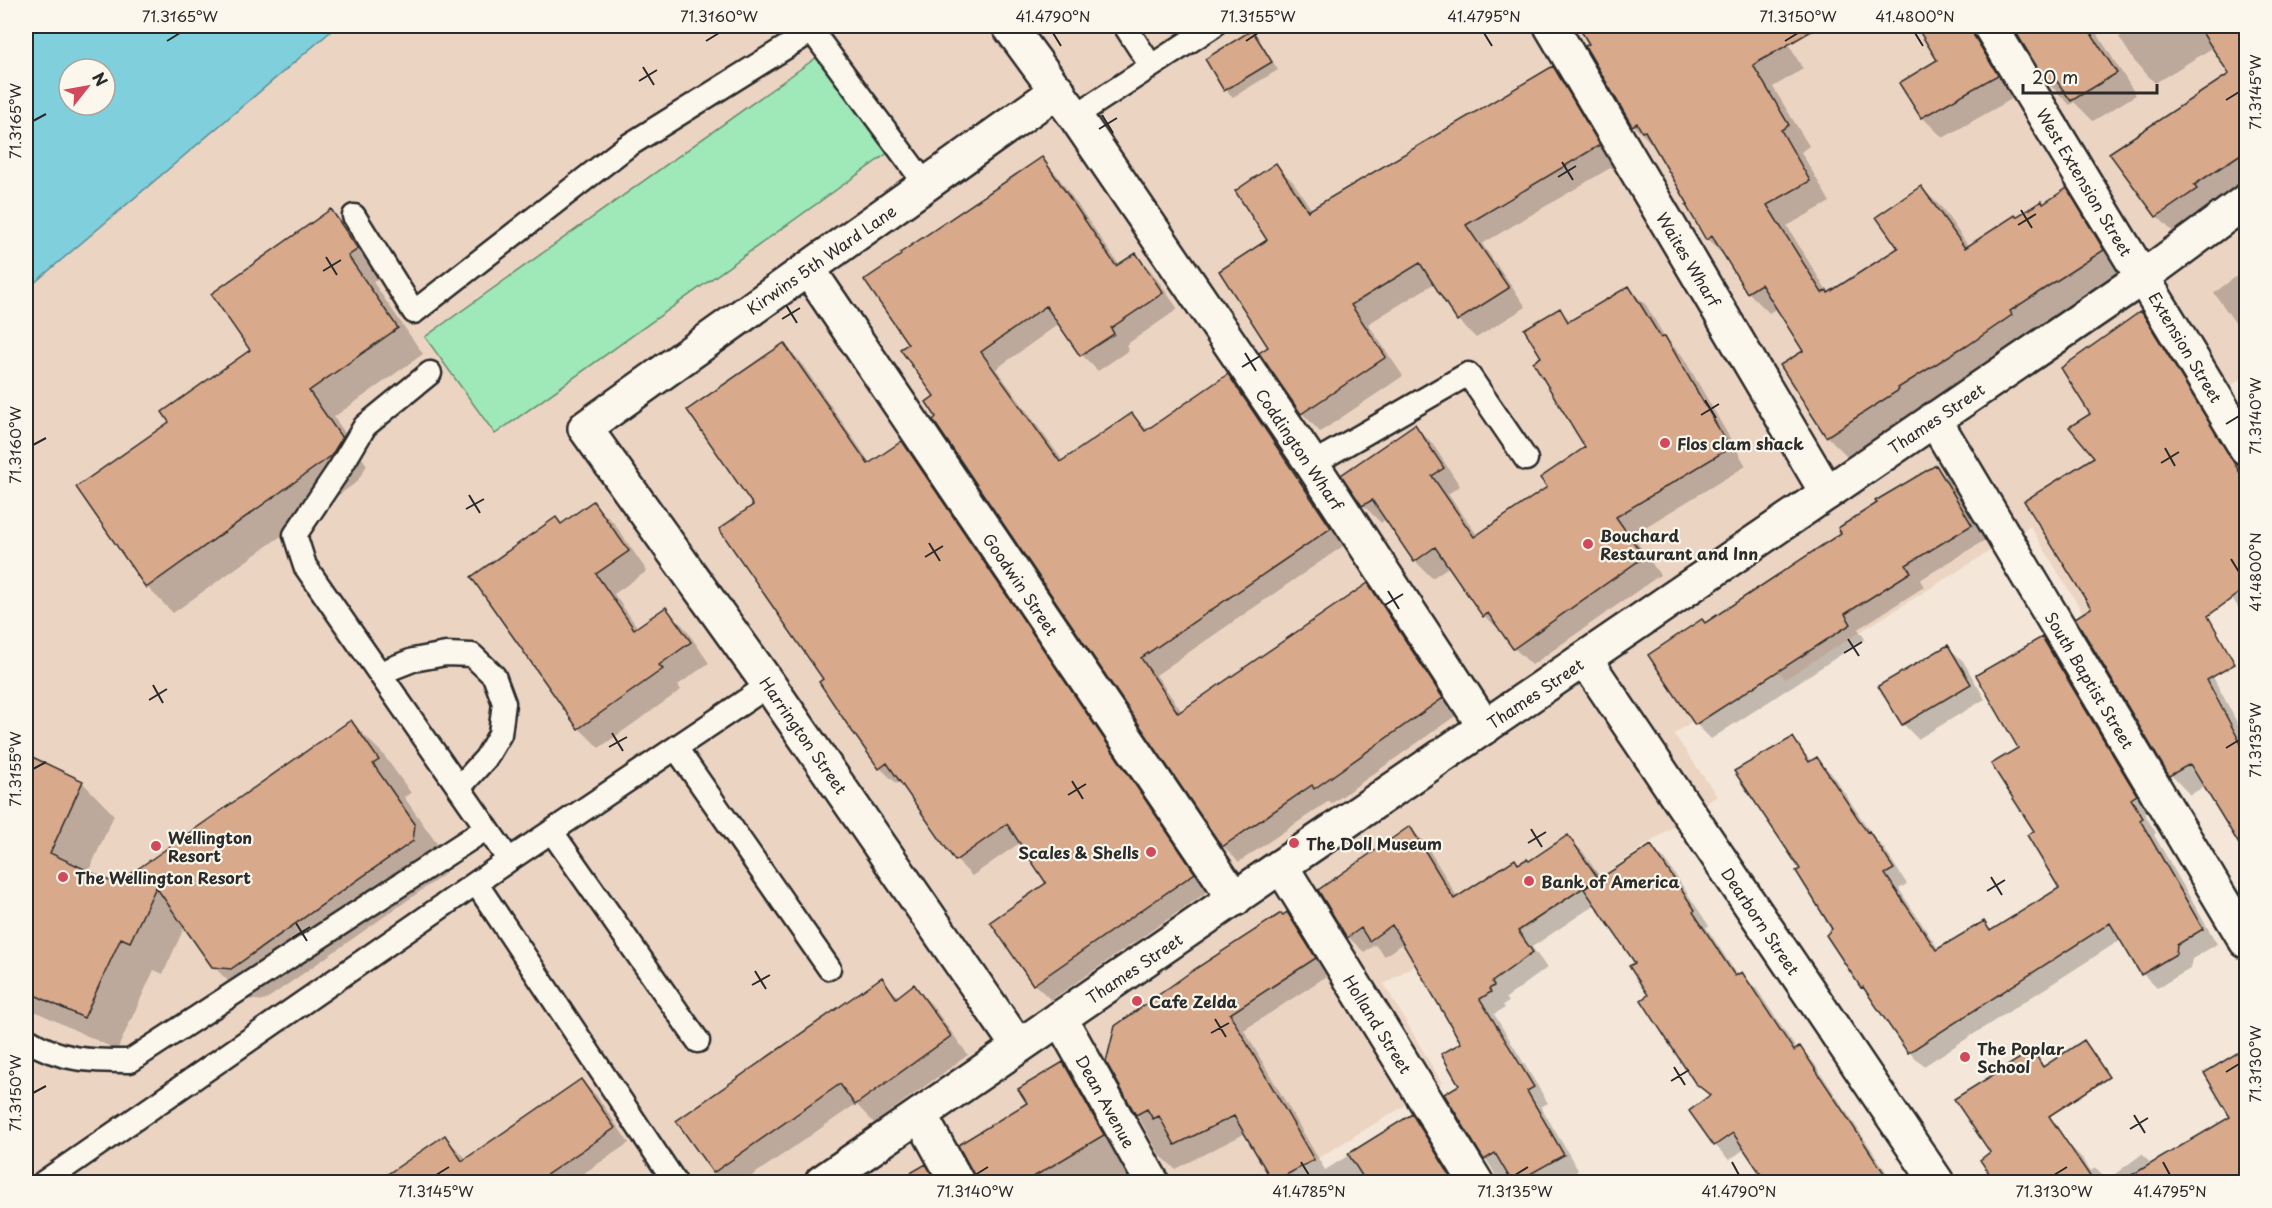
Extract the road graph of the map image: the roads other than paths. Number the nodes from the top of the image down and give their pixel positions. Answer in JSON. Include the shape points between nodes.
{"nodes":[{"id":1,"x":1009,"y":26,"type":"edge"},
{"id":2,"x":1125,"y":26,"type":"edge"},
{"id":3,"x":1213,"y":26,"type":"edge"},
{"id":4,"x":1551,"y":26,"type":"edge"},
{"id":5,"x":1990,"y":26,"type":"edge"},
{"id":6,"x":1151,"y":66,"type":"junction"},
{"id":7,"x":1066,"y":103,"type":"junction"},
{"id":8,"x":926,"y":185,"type":"junction"},
{"id":9,"x":2247,"y":201,"type":"edge"},
{"id":10,"x":354,"y":216,"type":"dead end"},
{"id":11,"x":808,"y":269,"type":"junction"},
{"id":12,"x":2143,"y":277,"type":"junction"},
{"id":13,"x":430,"y":373,"type":"dead end"},
{"id":14,"x":1934,"y":419,"type":"junction"},
{"id":15,"x":585,"y":428,"type":"joint"},
{"id":16,"x":2247,"y":448,"type":"edge"},
{"id":17,"x":1526,"y":459,"type":"dead end"},
{"id":18,"x":1312,"y":464,"type":"junction"},
{"id":19,"x":1827,"y":493,"type":"junction"},
{"id":20,"x":1585,"y":659,"type":"junction"},
{"id":21,"x":380,"y":673,"type":"junction"},
{"id":22,"x":769,"y":685,"type":"junction"},
{"id":23,"x":1485,"y":727,"type":"junction"},
{"id":24,"x":676,"y":748,"type":"junction"},
{"id":25,"x":459,"y":788,"type":"junction"},
{"id":26,"x":487,"y":828,"type":"junction"},
{"id":27,"x":552,"y":832,"type":"junction"},
{"id":28,"x":508,"y":860,"type":"junction"},
{"id":29,"x":1281,"y":866,"type":"junction"},
{"id":30,"x":476,"y":883,"type":"junction"},
{"id":31,"x":1235,"y":899,"type":"junction"},
{"id":32,"x":2247,"y":941,"type":"edge"},
{"id":33,"x":829,"y":968,"type":"dead end"},
{"id":34,"x":1060,"y":1018,"type":"junction"},
{"id":35,"x":26,"y":1039,"type":"edge"},
{"id":36,"x":699,"y":1041,"type":"dead end"},
{"id":37,"x":1018,"y":1046,"type":"junction"},
{"id":38,"x":920,"y":1115,"type":"junction"},
{"id":39,"x":44,"y":1182,"type":"edge"},
{"id":40,"x":675,"y":1182,"type":"edge"},
{"id":41,"x":822,"y":1182,"type":"edge"},
{"id":42,"x":957,"y":1182,"type":"edge"},
{"id":43,"x":1152,"y":1182,"type":"edge"},
{"id":44,"x":1476,"y":1182,"type":"edge"},
{"id":45,"x":1937,"y":1182,"type":"edge"}],
"edges":[{"from":1,"to":7,"type":"street","name":"Coddington Wharf"},
{"from":2,"to":6,"type":"lane"},
{"from":3,"to":6,"type":"lane"},
{"from":4,"to":19,"type":"street","name":"Waites Wharf"},
{"from":5,"to":12,"type":"street","name":"West Extension Street"},
{"from":6,"to":7,"type":"lane"},
{"from":7,"to":8,"type":"street","name":"Kirwins 5th Ward Lane"},
{"from":7,"to":18,"type":"street","name":"Coddington Wharf"},
{"from":8,"to":10,"type":"lane","via":[[812,31],[626,147],[414,312]]},
{"from":8,"to":11,"type":"street","name":"Kirwins 5th Ward Lane"},
{"from":9,"to":12,"type":"street","name":"Thames Street"},
{"from":11,"to":15,"type":"street","name":"Kirwins 5th Ward Lane"},
{"from":11,"to":31,"type":"street","name":"Goodwin Street"},
{"from":12,"to":14,"type":"street","name":"Thames Street"},
{"from":12,"to":16,"type":"street","name":"Extension Street"},
{"from":13,"to":21,"type":"lane","via":[[365,426],[295,535],[305,566]]},
{"from":14,"to":19,"type":"street","name":"Thames Street"},
{"from":14,"to":32,"type":"street","name":"South Baptist Street"},
{"from":15,"to":22,"type":"street","name":"Harrington Street"},
{"from":17,"to":18,"type":"lane","via":[[1468,374]]},
{"from":18,"to":23,"type":"street","name":"Coddington Wharf"},
{"from":19,"to":20,"type":"street","name":"Thames Street"},
{"from":20,"to":23,"type":"street","name":"Thames Street"},
{"from":20,"to":45,"type":"street","name":"Dearborn Street"},
{"from":21,"to":25,"type":"lane"},
{"from":21,"to":25,"type":"lane","via":[[413,660],[446,654],[472,655],[494,676],[504,703],[500,734],[486,758]]},
{"from":22,"to":24,"type":"lane"},
{"from":22,"to":37,"type":"street","name":"Harrington Street"},
{"from":23,"to":29,"type":"street","name":"Thames Street"},
{"from":24,"to":27,"type":"lane"},
{"from":24,"to":33,"type":"lane"},
{"from":25,"to":26,"type":"lane"},
{"from":26,"to":28,"type":"lane"},
{"from":26,"to":35,"type":"lane","via":[[130,1061],[87,1061],[45,1051]]},
{"from":27,"to":28,"type":"lane"},
{"from":27,"to":36,"type":"lane"},
{"from":28,"to":30,"type":"lane"},
{"from":29,"to":31,"type":"street","name":"Thames Street"},
{"from":29,"to":44,"type":"street","name":"Holland Street"},
{"from":30,"to":39,"type":"lane"},
{"from":30,"to":40,"type":"lane"},
{"from":31,"to":34,"type":"street","name":"Thames Street"},
{"from":34,"to":37,"type":"street","name":"Thames Street"},
{"from":34,"to":43,"type":"street","name":"Dean Avenue"},
{"from":37,"to":38,"type":"street","name":"Thames Street"},
{"from":38,"to":41,"type":"street","name":"Thames Street"},
{"from":38,"to":42,"type":"street"}]}
